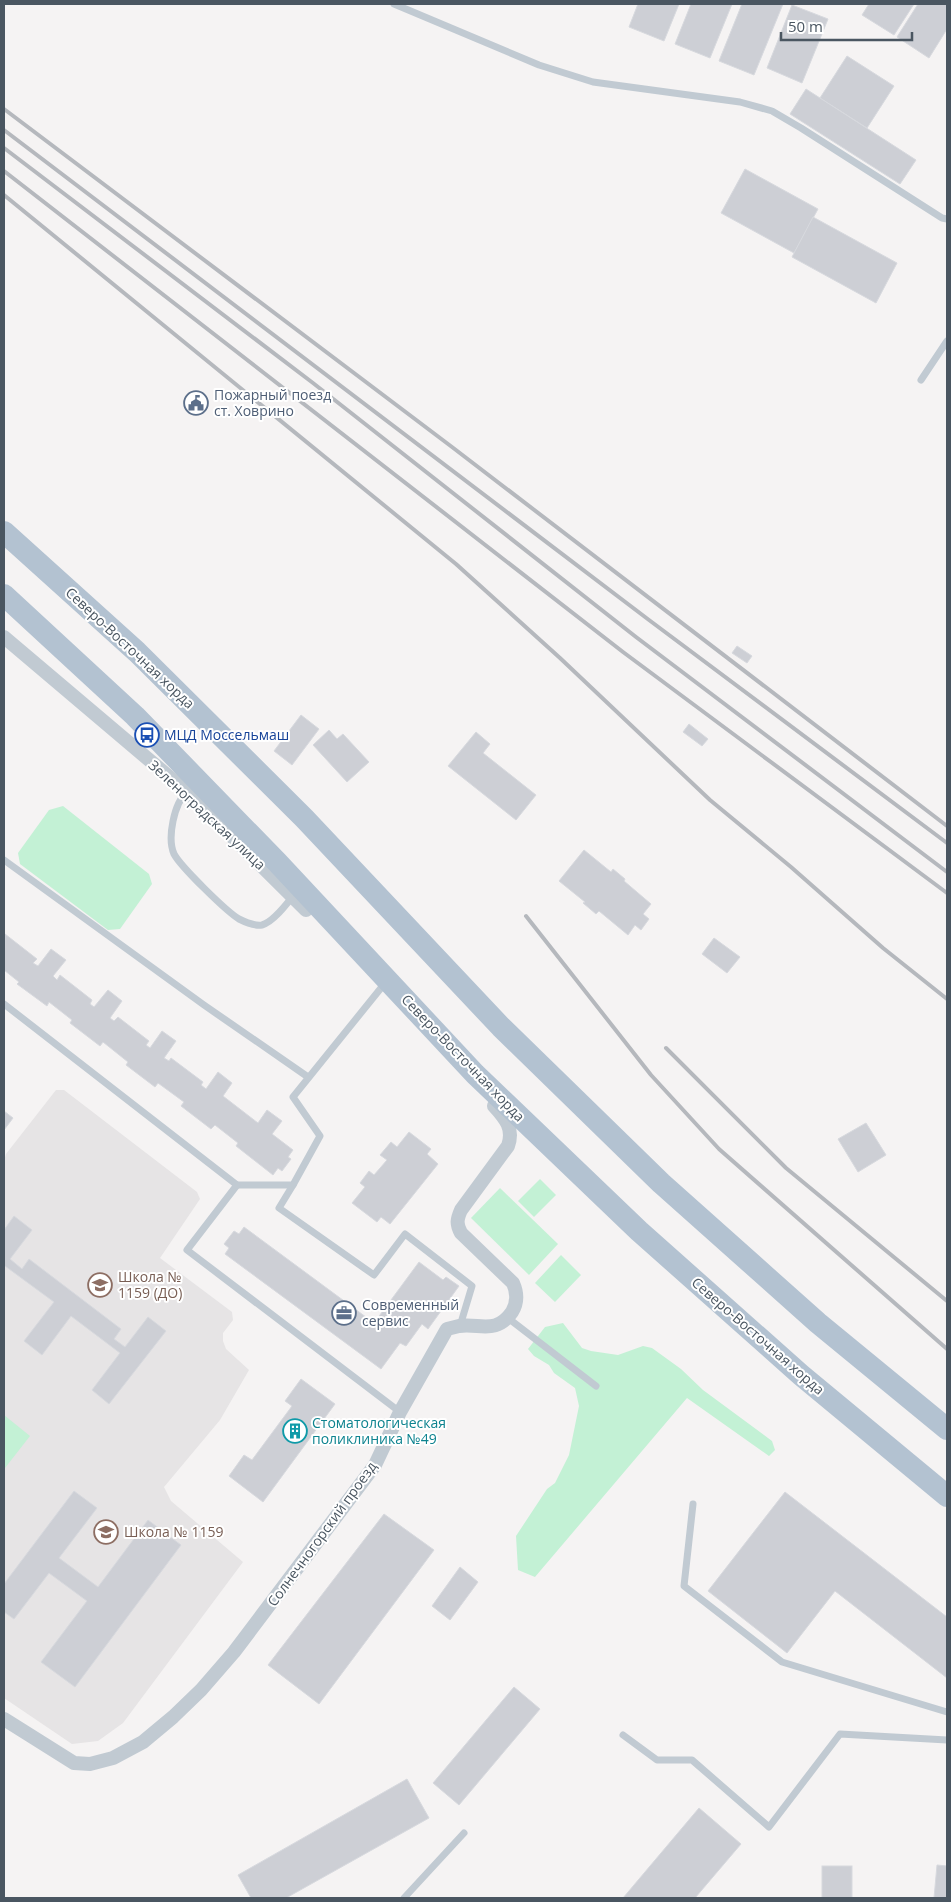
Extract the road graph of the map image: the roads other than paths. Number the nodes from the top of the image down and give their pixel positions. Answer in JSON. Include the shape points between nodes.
{"nodes":[{"id":1,"x":394,"y":4,"type":"edge"},
{"id":2,"x":947,"y":219,"type":"edge"},
{"id":3,"x":947,"y":341,"type":"edge"},
{"id":4,"x":920,"y":380,"type":"dead end"},
{"id":5,"x":4,"y":532,"type":"edge"},
{"id":6,"x":4,"y":595,"type":"edge"},
{"id":7,"x":4,"y":637,"type":"edge"},
{"id":8,"x":187,"y":792,"type":"junction"},
{"id":9,"x":4,"y":860,"type":"edge"},
{"id":10,"x":293,"y":896,"type":"junction"},
{"id":11,"x":379,"y":986,"type":"junction"},
{"id":12,"x":4,"y":1004,"type":"edge"},
{"id":13,"x":308,"y":1077,"type":"junction"},
{"id":14,"x":293,"y":1185,"type":"junction"},
{"id":15,"x":236,"y":1186,"type":"junction"},
{"id":16,"x":508,"y":1318,"type":"junction"},
{"id":17,"x":460,"y":1326,"type":"junction"},
{"id":18,"x":596,"y":1386,"type":"dead end"},
{"id":19,"x":400,"y":1412,"type":"junction"},
{"id":20,"x":947,"y":1429,"type":"edge"},
{"id":21,"x":947,"y":1496,"type":"edge"},
{"id":22,"x":693,"y":1504,"type":"dead end"},
{"id":23,"x":947,"y":1712,"type":"edge"},
{"id":24,"x":4,"y":1718,"type":"edge"},
{"id":25,"x":623,"y":1735,"type":"dead end"},
{"id":26,"x":947,"y":1740,"type":"edge"},
{"id":27,"x":464,"y":1832,"type":"dead end"},
{"id":28,"x":404,"y":1898,"type":"edge"}],
"edges":[{"from":1,"to":2,"type":"lane","via":[[539,65],[593,82],[740,102],[772,111]]},
{"from":3,"to":4,"type":"lane"},
{"from":5,"to":20,"type":"main road","name":"Северо-Восточная хорда","via":[[137,652],[304,818],[501,1028],[661,1182],[818,1323]]},
{"from":6,"to":21,"type":"main road","name":"Северо-Восточная хорда","via":[[134,716],[277,862],[475,1074],[632,1224],[800,1376]]},
{"from":7,"to":8,"type":"street","name":"Зеленоградская улица"},
{"from":8,"to":10,"type":"street","name":"Зеленоградская улица"},
{"from":8,"to":10,"type":"lane","via":[[181,797],[171,833],[174,853],[185,870],[238,918],[249,924],[262,925],[278,914]]},
{"from":9,"to":13,"type":"lane"},
{"from":10,"to":11,"type":"street","name":"Зеленоградская улица"},
{"from":11,"to":13,"type":"lane"},
{"from":11,"to":16,"type":"street","via":[[510,1127],[508,1146],[461,1210],[457,1226],[517,1291],[515,1307]]},
{"from":12,"to":15,"type":"lane"},
{"from":13,"to":14,"type":"lane","via":[[293,1097],[320,1136]]},
{"from":14,"to":15,"type":"lane"},
{"from":14,"to":17,"type":"lane","via":[[279,1208],[374,1275],[405,1234],[472,1286]]},
{"from":15,"to":19,"type":"lane","via":[[187,1250]]},
{"from":16,"to":17,"type":"street","via":[[490,1326]]},
{"from":16,"to":18,"type":"lane"},
{"from":17,"to":19,"type":"street","name":"Солнечногорский проезд","via":[[448,1330]]},
{"from":19,"to":24,"type":"street","name":"Солнечногорский проезд","via":[[374,1465],[234,1652],[201,1690],[143,1742],[113,1758],[90,1764],[74,1763]]},
{"from":22,"to":23,"type":"lane","via":[[684,1586],[782,1662]]},
{"from":25,"to":26,"type":"lane","via":[[657,1760],[692,1760],[769,1827],[840,1734]]},
{"from":27,"to":28,"type":"lane"}]}
